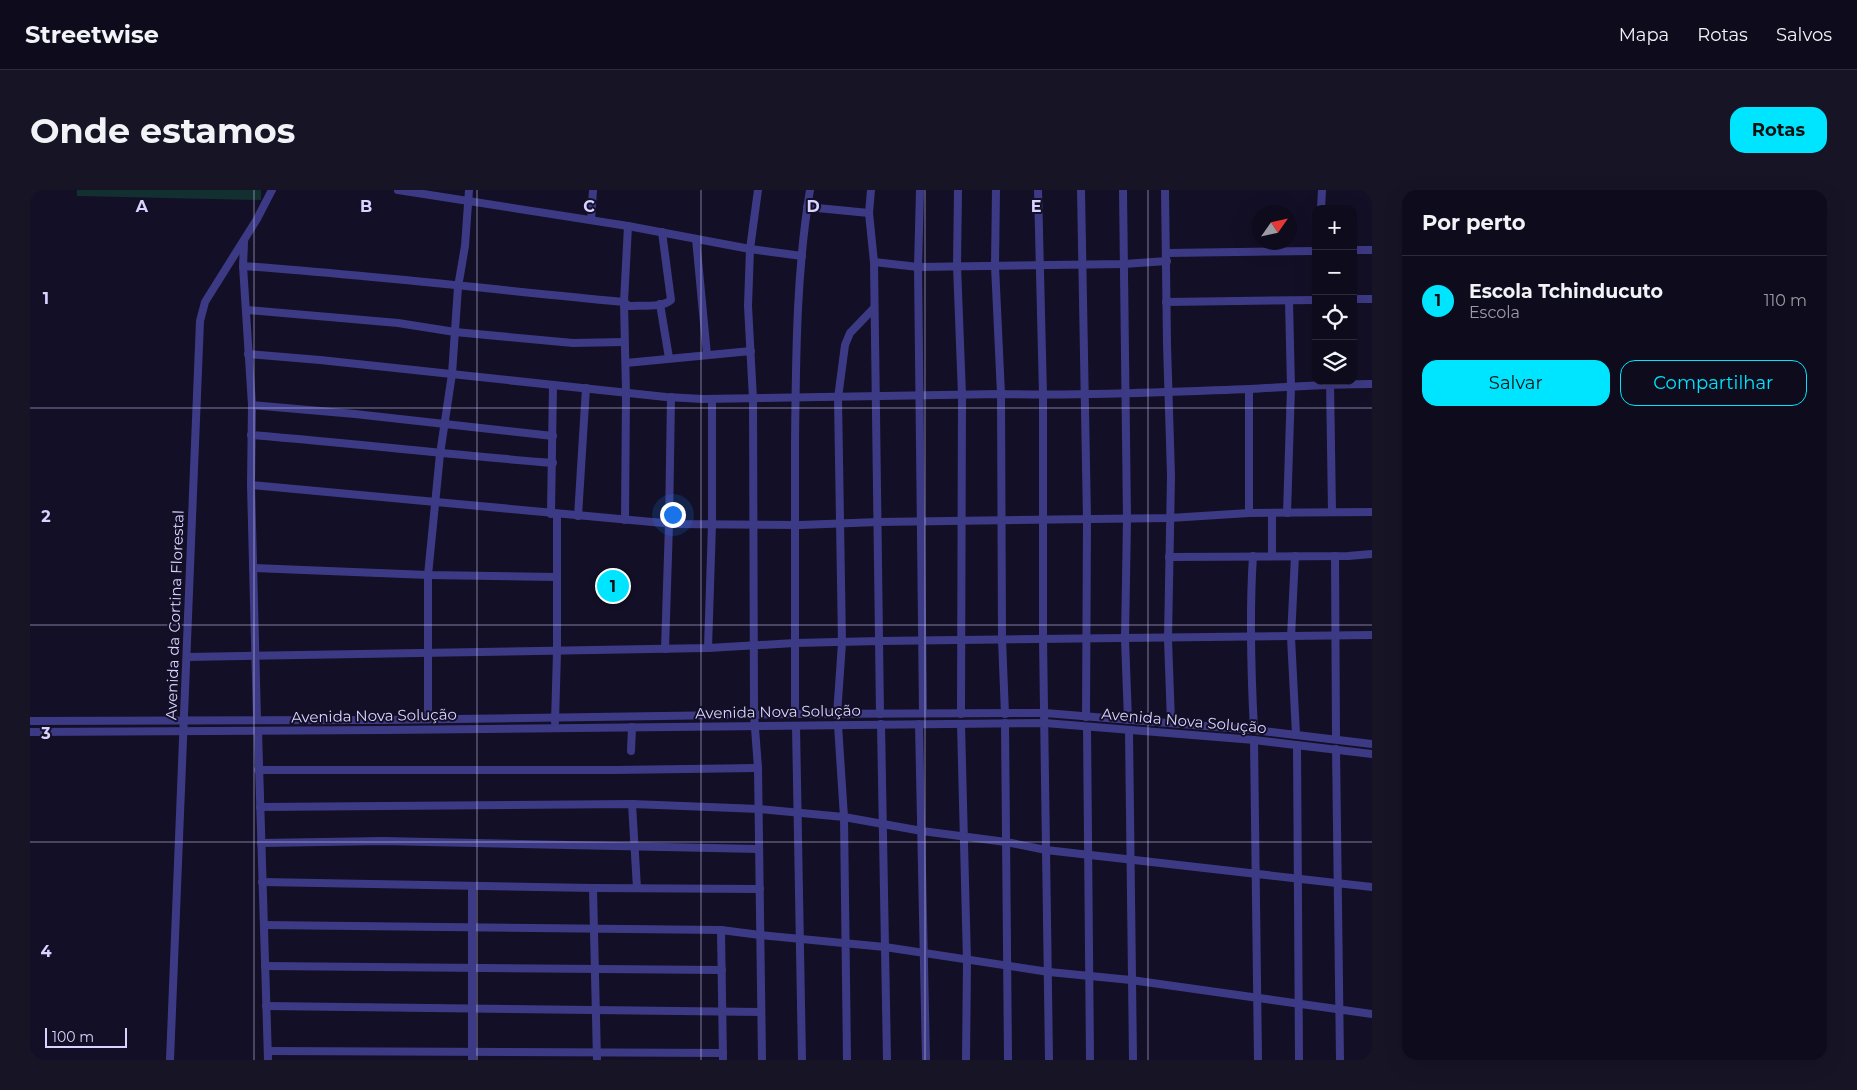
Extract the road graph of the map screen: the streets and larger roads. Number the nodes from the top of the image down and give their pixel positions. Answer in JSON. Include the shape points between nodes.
{"nodes":[{"id":1,"x":272,"y":190,"type":"edge"},
{"id":2,"x":398,"y":190,"type":"edge"},
{"id":3,"x":469,"y":190,"type":"edge"},
{"id":4,"x":592,"y":190,"type":"edge"},
{"id":5,"x":758,"y":190,"type":"edge"},
{"id":6,"x":810,"y":190,"type":"edge"},
{"id":7,"x":871,"y":190,"type":"edge"},
{"id":8,"x":920,"y":190,"type":"edge"},
{"id":9,"x":958,"y":190,"type":"edge"},
{"id":10,"x":996,"y":190,"type":"edge"},
{"id":11,"x":1038,"y":190,"type":"edge"},
{"id":12,"x":1081,"y":190,"type":"edge"},
{"id":13,"x":1123,"y":190,"type":"edge"},
{"id":14,"x":1166,"y":190,"type":"edge"},
{"id":15,"x":1322,"y":190,"type":"edge"},
{"id":16,"x":468,"y":202,"type":"junction"},
{"id":17,"x":1321,"y":205,"type":"edge"},
{"id":18,"x":807,"y":207,"type":"junction"},
{"id":19,"x":869,"y":213,"type":"junction"},
{"id":20,"x":591,"y":220,"type":"junction"},
{"id":21,"x":628,"y":226,"type":"junction"},
{"id":22,"x":662,"y":232,"type":"junction"},
{"id":23,"x":245,"y":238,"type":"junction"},
{"id":24,"x":696,"y":239,"type":"junction"},
{"id":25,"x":750,"y":249,"type":"junction"},
{"id":26,"x":1357,"y":250,"type":"edge"},
{"id":27,"x":1372,"y":250,"type":"edge"},
{"id":28,"x":1312,"y":251,"type":"edge"},
{"id":29,"x":802,"y":256,"type":"junction"},
{"id":30,"x":1167,"y":257,"type":"junction"},
{"id":31,"x":874,"y":262,"type":"junction"},
{"id":32,"x":1083,"y":264,"type":"junction"},
{"id":33,"x":1124,"y":264,"type":"junction"},
{"id":34,"x":1039,"y":265,"type":"junction"},
{"id":35,"x":243,"y":266,"type":"junction"},
{"id":36,"x":957,"y":266,"type":"junction"},
{"id":37,"x":995,"y":266,"type":"junction"},
{"id":38,"x":918,"y":267,"type":"junction"},
{"id":39,"x":458,"y":287,"type":"junction"},
{"id":40,"x":1357,"y":299,"type":"edge"},
{"id":41,"x":1372,"y":299,"type":"edge"},
{"id":42,"x":1312,"y":300,"type":"edge"},
{"id":43,"x":1289,"y":301,"type":"junction"},
{"id":44,"x":624,"y":302,"type":"junction"},
{"id":45,"x":1166,"y":302,"type":"junction"},
{"id":46,"x":660,"y":304,"type":"junction"},
{"id":47,"x":874,"y":308,"type":"junction"},
{"id":48,"x":246,"y":310,"type":"junction"},
{"id":49,"x":455,"y":332,"type":"junction"},
{"id":50,"x":624,"y":342,"type":"junction"},
{"id":51,"x":751,"y":351,"type":"junction"},
{"id":52,"x":248,"y":354,"type":"junction"},
{"id":53,"x":707,"y":355,"type":"junction"},
{"id":54,"x":669,"y":358,"type":"junction"},
{"id":55,"x":626,"y":362,"type":"junction"},
{"id":56,"x":452,"y":374,"type":"junction"},
{"id":57,"x":1357,"y":383,"type":"edge"},
{"id":58,"x":1312,"y":384,"type":"edge"},
{"id":59,"x":1372,"y":384,"type":"edge"},
{"id":60,"x":553,"y":385,"type":"junction"},
{"id":61,"x":1330,"y":385,"type":"edge"},
{"id":62,"x":1291,"y":387,"type":"junction"},
{"id":63,"x":586,"y":388,"type":"junction"},
{"id":64,"x":1249,"y":389,"type":"junction"},
{"id":65,"x":1168,"y":391,"type":"junction"},
{"id":66,"x":626,"y":393,"type":"junction"},
{"id":67,"x":1125,"y":393,"type":"junction"},
{"id":68,"x":1001,"y":394,"type":"junction"},
{"id":69,"x":1085,"y":394,"type":"junction"},
{"id":70,"x":962,"y":395,"type":"junction"},
{"id":71,"x":1044,"y":395,"type":"junction"},
{"id":72,"x":919,"y":396,"type":"junction"},
{"id":73,"x":671,"y":397,"type":"junction"},
{"id":74,"x":876,"y":397,"type":"junction"},
{"id":75,"x":796,"y":398,"type":"junction"},
{"id":76,"x":838,"y":398,"type":"junction"},
{"id":77,"x":712,"y":399,"type":"junction"},
{"id":78,"x":753,"y":399,"type":"junction"},
{"id":79,"x":252,"y":406,"type":"junction"},
{"id":80,"x":445,"y":425,"type":"junction"},
{"id":81,"x":251,"y":435,"type":"junction"},
{"id":82,"x":552,"y":436,"type":"junction"},
{"id":83,"x":440,"y":454,"type":"junction"},
{"id":84,"x":553,"y":464,"type":"junction"},
{"id":85,"x":251,"y":485,"type":"junction"},
{"id":86,"x":435,"y":502,"type":"junction"},
{"id":87,"x":1287,"y":512,"type":"junction"},
{"id":88,"x":1332,"y":512,"type":"junction"},
{"id":89,"x":1372,"y":512,"type":"edge"},
{"id":90,"x":1249,"y":513,"type":"junction"},
{"id":91,"x":1272,"y":513,"type":"junction"},
{"id":92,"x":554,"y":514,"type":"junction"},
{"id":93,"x":578,"y":516,"type":"junction"},
{"id":94,"x":1170,"y":518,"type":"junction"},
{"id":95,"x":1043,"y":519,"type":"junction"},
{"id":96,"x":1087,"y":519,"type":"junction"},
{"id":97,"x":1127,"y":519,"type":"junction"},
{"id":98,"x":624,"y":520,"type":"junction"},
{"id":99,"x":1002,"y":520,"type":"junction"},
{"id":100,"x":961,"y":521,"type":"junction"},
{"id":101,"x":878,"y":522,"type":"junction"},
{"id":102,"x":919,"y":522,"type":"junction"},
{"id":103,"x":670,"y":524,"type":"junction"},
{"id":104,"x":712,"y":524,"type":"junction"},
{"id":105,"x":752,"y":524,"type":"junction"},
{"id":106,"x":840,"y":524,"type":"junction"},
{"id":107,"x":795,"y":525,"type":"junction"},
{"id":108,"x":1372,"y":554,"type":"edge"},
{"id":109,"x":1253,"y":556,"type":"junction"},
{"id":110,"x":1272,"y":556,"type":"junction"},
{"id":111,"x":1295,"y":556,"type":"junction"},
{"id":112,"x":1335,"y":556,"type":"junction"},
{"id":113,"x":1169,"y":557,"type":"junction"},
{"id":114,"x":253,"y":568,"type":"junction"},
{"id":115,"x":428,"y":575,"type":"junction"},
{"id":116,"x":557,"y":577,"type":"junction"},
{"id":117,"x":1372,"y":635,"type":"edge"},
{"id":118,"x":1335,"y":636,"type":"junction"},
{"id":119,"x":1291,"y":637,"type":"junction"},
{"id":120,"x":1168,"y":638,"type":"junction"},
{"id":121,"x":1250,"y":638,"type":"junction"},
{"id":122,"x":1002,"y":639,"type":"junction"},
{"id":123,"x":1043,"y":639,"type":"junction"},
{"id":124,"x":1086,"y":639,"type":"junction"},
{"id":125,"x":1126,"y":639,"type":"junction"},
{"id":126,"x":961,"y":640,"type":"junction"},
{"id":127,"x":880,"y":641,"type":"junction"},
{"id":128,"x":922,"y":641,"type":"junction"},
{"id":129,"x":795,"y":643,"type":"junction"},
{"id":130,"x":842,"y":643,"type":"junction"},
{"id":131,"x":754,"y":646,"type":"junction"},
{"id":132,"x":708,"y":648,"type":"junction"},
{"id":133,"x":665,"y":649,"type":"junction"},
{"id":134,"x":557,"y":652,"type":"junction"},
{"id":135,"x":429,"y":653,"type":"junction"},
{"id":136,"x":187,"y":657,"type":"junction"},
{"id":137,"x":254,"y":657,"type":"junction"},
{"id":138,"x":1045,"y":713,"type":"junction"},
{"id":139,"x":795,"y":714,"type":"junction"},
{"id":140,"x":880,"y":714,"type":"junction"},
{"id":141,"x":923,"y":714,"type":"junction"},
{"id":142,"x":961,"y":714,"type":"junction"},
{"id":143,"x":1005,"y":714,"type":"junction"},
{"id":144,"x":754,"y":715,"type":"junction"},
{"id":145,"x":837,"y":715,"type":"junction"},
{"id":146,"x":1086,"y":717,"type":"junction"},
{"id":147,"x":428,"y":718,"type":"junction"},
{"id":148,"x":555,"y":718,"type":"junction"},
{"id":149,"x":257,"y":720,"type":"junction"},
{"id":150,"x":1128,"y":720,"type":"junction"},
{"id":151,"x":30,"y":721,"type":"edge"},
{"id":152,"x":184,"y":721,"type":"junction"},
{"id":153,"x":1171,"y":722,"type":"junction"},
{"id":154,"x":1005,"y":723,"type":"junction"},
{"id":155,"x":1045,"y":723,"type":"junction"},
{"id":156,"x":881,"y":724,"type":"junction"},
{"id":157,"x":920,"y":724,"type":"junction"},
{"id":158,"x":961,"y":724,"type":"junction"},
{"id":159,"x":838,"y":725,"type":"junction"},
{"id":160,"x":755,"y":726,"type":"junction"},
{"id":161,"x":796,"y":726,"type":"junction"},
{"id":162,"x":632,"y":727,"type":"junction"},
{"id":163,"x":1087,"y":727,"type":"junction"},
{"id":164,"x":555,"y":729,"type":"junction"},
{"id":165,"x":1254,"y":730,"type":"junction"},
{"id":166,"x":258,"y":731,"type":"junction"},
{"id":167,"x":1129,"y":731,"type":"junction"},
{"id":168,"x":30,"y":732,"type":"edge"},
{"id":169,"x":184,"y":732,"type":"junction"},
{"id":170,"x":1296,"y":734,"type":"junction"},
{"id":171,"x":1336,"y":739,"type":"junction"},
{"id":172,"x":1254,"y":740,"type":"junction"},
{"id":173,"x":1372,"y":744,"type":"edge"},
{"id":174,"x":1297,"y":745,"type":"junction"},
{"id":175,"x":1336,"y":749,"type":"junction"},
{"id":176,"x":631,"y":751,"type":"dead end"},
{"id":177,"x":1372,"y":754,"type":"edge"},
{"id":178,"x":758,"y":768,"type":"junction"},
{"id":179,"x":258,"y":770,"type":"junction"},
{"id":180,"x":632,"y":804,"type":"junction"},
{"id":181,"x":260,"y":807,"type":"junction"},
{"id":182,"x":759,"y":809,"type":"junction"},
{"id":183,"x":798,"y":812,"type":"junction"},
{"id":184,"x":844,"y":817,"type":"junction"},
{"id":185,"x":883,"y":824,"type":"junction"},
{"id":186,"x":922,"y":831,"type":"junction"},
{"id":187,"x":964,"y":837,"type":"junction"},
{"id":188,"x":1006,"y":842,"type":"junction"},
{"id":189,"x":261,"y":843,"type":"junction"},
{"id":190,"x":634,"y":847,"type":"junction"},
{"id":191,"x":759,"y":849,"type":"junction"},
{"id":192,"x":1046,"y":850,"type":"junction"},
{"id":193,"x":1087,"y":854,"type":"junction"},
{"id":194,"x":1130,"y":860,"type":"junction"},
{"id":195,"x":1255,"y":873,"type":"junction"},
{"id":196,"x":1298,"y":878,"type":"junction"},
{"id":197,"x":262,"y":882,"type":"junction"},
{"id":198,"x":1337,"y":882,"type":"junction"},
{"id":199,"x":472,"y":886,"type":"junction"},
{"id":200,"x":1372,"y":887,"type":"edge"},
{"id":201,"x":593,"y":888,"type":"junction"},
{"id":202,"x":637,"y":888,"type":"junction"},
{"id":203,"x":760,"y":889,"type":"junction"},
{"id":204,"x":264,"y":925,"type":"junction"},
{"id":205,"x":472,"y":928,"type":"junction"},
{"id":206,"x":594,"y":928,"type":"junction"},
{"id":207,"x":722,"y":930,"type":"junction"},
{"id":208,"x":760,"y":936,"type":"junction"},
{"id":209,"x":800,"y":940,"type":"junction"},
{"id":210,"x":846,"y":944,"type":"junction"},
{"id":211,"x":885,"y":947,"type":"junction"},
{"id":212,"x":924,"y":954,"type":"junction"},
{"id":213,"x":968,"y":961,"type":"junction"},
{"id":214,"x":265,"y":966,"type":"junction"},
{"id":215,"x":1009,"y":966,"type":"junction"},
{"id":216,"x":471,"y":967,"type":"junction"},
{"id":217,"x":595,"y":969,"type":"junction"},
{"id":218,"x":722,"y":970,"type":"junction"},
{"id":219,"x":1049,"y":972,"type":"junction"},
{"id":220,"x":1088,"y":976,"type":"junction"},
{"id":221,"x":1132,"y":980,"type":"junction"},
{"id":222,"x":1257,"y":997,"type":"junction"},
{"id":223,"x":1298,"y":1003,"type":"junction"},
{"id":224,"x":266,"y":1006,"type":"junction"},
{"id":225,"x":472,"y":1008,"type":"junction"},
{"id":226,"x":1339,"y":1009,"type":"junction"},
{"id":227,"x":596,"y":1010,"type":"junction"},
{"id":228,"x":722,"y":1011,"type":"junction"},
{"id":229,"x":761,"y":1012,"type":"junction"},
{"id":230,"x":1372,"y":1014,"type":"edge"},
{"id":231,"x":268,"y":1051,"type":"junction"},
{"id":232,"x":472,"y":1056,"type":"edge"},
{"id":233,"x":597,"y":1056,"type":"edge"},
{"id":234,"x":723,"y":1056,"type":"edge"},
{"id":235,"x":170,"y":1060,"type":"edge"},
{"id":236,"x":268,"y":1060,"type":"edge"},
{"id":237,"x":762,"y":1060,"type":"edge"},
{"id":238,"x":802,"y":1060,"type":"edge"},
{"id":239,"x":847,"y":1060,"type":"edge"},
{"id":240,"x":886,"y":1060,"type":"edge"},
{"id":241,"x":926,"y":1060,"type":"edge"},
{"id":242,"x":966,"y":1060,"type":"edge"},
{"id":243,"x":1008,"y":1060,"type":"edge"},
{"id":244,"x":1050,"y":1060,"type":"edge"},
{"id":245,"x":1090,"y":1060,"type":"edge"},
{"id":246,"x":1132,"y":1060,"type":"edge"},
{"id":247,"x":1258,"y":1060,"type":"edge"},
{"id":248,"x":1298,"y":1060,"type":"edge"},
{"id":249,"x":1340,"y":1060,"type":"edge"}],
"edges":[{"from":1,"to":23,"type":"street","name":"Avenida da Cortina Florestal"},
{"from":2,"to":16,"type":"street"},
{"from":3,"to":16,"type":"street"},
{"from":4,"to":20,"type":"street"},
{"from":5,"to":25,"type":"street"},
{"from":6,"to":18,"type":"street"},
{"from":7,"to":19,"type":"street"},
{"from":8,"to":38,"type":"street"},
{"from":9,"to":36,"type":"street"},
{"from":10,"to":37,"type":"street"},
{"from":11,"to":34,"type":"street"},
{"from":12,"to":32,"type":"street"},
{"from":13,"to":33,"type":"street"},
{"from":14,"to":30,"type":"street"},
{"from":15,"to":17,"type":"street"},
{"from":16,"to":20,"type":"street"},
{"from":16,"to":39,"type":"street"},
{"from":18,"to":19,"type":"street"},
{"from":18,"to":29,"type":"street"},
{"from":19,"to":31,"type":"street"},
{"from":20,"to":21,"type":"street"},
{"from":21,"to":22,"type":"street"},
{"from":21,"to":44,"type":"street"},
{"from":22,"to":24,"type":"street"},
{"from":22,"to":46,"type":"street","via":[[671,300]]},
{"from":23,"to":35,"type":"street"},
{"from":23,"to":136,"type":"street","name":"Avenida da Cortina Florestal","via":[[205,302],[200,321]]},
{"from":24,"to":25,"type":"street"},
{"from":24,"to":53,"type":"street"},
{"from":25,"to":29,"type":"street"},
{"from":25,"to":51,"type":"street","via":[[748,306]]},
{"from":26,"to":27,"type":"street"},
{"from":28,"to":30,"type":"street"},
{"from":29,"to":75,"type":"street"},
{"from":30,"to":33,"type":"street"},
{"from":30,"to":45,"type":"street"},
{"from":31,"to":38,"type":"street"},
{"from":31,"to":47,"type":"street"},
{"from":32,"to":33,"type":"street"},
{"from":32,"to":34,"type":"street"},
{"from":32,"to":69,"type":"street"},
{"from":33,"to":67,"type":"street"},
{"from":34,"to":37,"type":"street"},
{"from":34,"to":71,"type":"street"},
{"from":35,"to":39,"type":"street","via":[[351,274]]},
{"from":35,"to":48,"type":"street"},
{"from":36,"to":37,"type":"street"},
{"from":36,"to":38,"type":"street"},
{"from":36,"to":70,"type":"street"},
{"from":37,"to":68,"type":"street"},
{"from":38,"to":72,"type":"street"},
{"from":39,"to":44,"type":"street"},
{"from":39,"to":49,"type":"street"},
{"from":40,"to":41,"type":"street"},
{"from":42,"to":43,"type":"street"},
{"from":43,"to":45,"type":"street"},
{"from":43,"to":62,"type":"street"},
{"from":44,"to":46,"type":"street","via":[[629,306]]},
{"from":44,"to":50,"type":"street"},
{"from":45,"to":65,"type":"street"},
{"from":46,"to":54,"type":"street"},
{"from":47,"to":74,"type":"street"},
{"from":47,"to":76,"type":"street","via":[[850,333],[845,345]]},
{"from":48,"to":49,"type":"street","via":[[398,323]]},
{"from":48,"to":52,"type":"street"},
{"from":49,"to":50,"type":"street","via":[[573,344]]},
{"from":49,"to":56,"type":"street"},
{"from":50,"to":55,"type":"street"},
{"from":51,"to":53,"type":"street"},
{"from":51,"to":78,"type":"street"},
{"from":52,"to":56,"type":"street"},
{"from":52,"to":79,"type":"street"},
{"from":53,"to":54,"type":"street"},
{"from":54,"to":55,"type":"street"},
{"from":55,"to":66,"type":"street"},
{"from":56,"to":60,"type":"street"},
{"from":56,"to":80,"type":"street"},
{"from":57,"to":59,"type":"street"},
{"from":58,"to":62,"type":"street"},
{"from":60,"to":63,"type":"street"},
{"from":60,"to":82,"type":"street"},
{"from":61,"to":88,"type":"street"},
{"from":62,"to":64,"type":"street"},
{"from":62,"to":87,"type":"street"},
{"from":63,"to":66,"type":"street"},
{"from":63,"to":93,"type":"street"},
{"from":64,"to":65,"type":"street"},
{"from":64,"to":90,"type":"street"},
{"from":65,"to":67,"type":"street"},
{"from":65,"to":94,"type":"street"},
{"from":66,"to":73,"type":"street"},
{"from":66,"to":98,"type":"street"},
{"from":67,"to":69,"type":"street"},
{"from":67,"to":97,"type":"street"},
{"from":68,"to":70,"type":"street"},
{"from":68,"to":71,"type":"street"},
{"from":68,"to":99,"type":"street"},
{"from":69,"to":71,"type":"street"},
{"from":69,"to":96,"type":"street"},
{"from":70,"to":72,"type":"street"},
{"from":70,"to":100,"type":"street"},
{"from":71,"to":95,"type":"street"},
{"from":72,"to":74,"type":"street"},
{"from":72,"to":102,"type":"street"},
{"from":73,"to":77,"type":"street"},
{"from":73,"to":103,"type":"street"},
{"from":74,"to":76,"type":"street"},
{"from":74,"to":101,"type":"street"},
{"from":75,"to":76,"type":"street"},
{"from":75,"to":78,"type":"street"},
{"from":75,"to":107,"type":"street"},
{"from":76,"to":106,"type":"street"},
{"from":77,"to":78,"type":"street"},
{"from":77,"to":104,"type":"street"},
{"from":78,"to":105,"type":"street"},
{"from":79,"to":80,"type":"street"},
{"from":79,"to":81,"type":"street"},
{"from":80,"to":82,"type":"street"},
{"from":80,"to":83,"type":"street"},
{"from":81,"to":83,"type":"street"},
{"from":81,"to":85,"type":"street"},
{"from":82,"to":84,"type":"street"},
{"from":83,"to":84,"type":"street"},
{"from":83,"to":86,"type":"street"},
{"from":84,"to":92,"type":"street"},
{"from":85,"to":86,"type":"street"},
{"from":85,"to":114,"type":"street"},
{"from":86,"to":92,"type":"street"},
{"from":86,"to":115,"type":"street"},
{"from":87,"to":88,"type":"street"},
{"from":87,"to":91,"type":"street"},
{"from":88,"to":89,"type":"street"},
{"from":90,"to":91,"type":"street"},
{"from":90,"to":94,"type":"street"},
{"from":91,"to":110,"type":"street"},
{"from":92,"to":93,"type":"street"},
{"from":92,"to":116,"type":"street"},
{"from":93,"to":98,"type":"street"},
{"from":94,"to":97,"type":"street"},
{"from":94,"to":113,"type":"street"},
{"from":95,"to":96,"type":"street"},
{"from":95,"to":99,"type":"street"},
{"from":95,"to":123,"type":"street"},
{"from":96,"to":97,"type":"street"},
{"from":96,"to":124,"type":"street"},
{"from":97,"to":125,"type":"street"},
{"from":98,"to":103,"type":"street"},
{"from":99,"to":100,"type":"street"},
{"from":99,"to":122,"type":"street"},
{"from":100,"to":102,"type":"street"},
{"from":100,"to":126,"type":"street"},
{"from":101,"to":102,"type":"street"},
{"from":101,"to":106,"type":"street"},
{"from":101,"to":127,"type":"street"},
{"from":102,"to":128,"type":"street"},
{"from":103,"to":104,"type":"street"},
{"from":103,"to":133,"type":"street"},
{"from":104,"to":105,"type":"street"},
{"from":104,"to":132,"type":"street"},
{"from":105,"to":107,"type":"street"},
{"from":105,"to":131,"type":"street"},
{"from":106,"to":107,"type":"street"},
{"from":106,"to":130,"type":"street"},
{"from":107,"to":129,"type":"street"},
{"from":108,"to":112,"type":"street"},
{"from":109,"to":110,"type":"street"},
{"from":109,"to":113,"type":"street"},
{"from":109,"to":121,"type":"street"},
{"from":110,"to":111,"type":"street"},
{"from":111,"to":112,"type":"street"},
{"from":111,"to":119,"type":"street"},
{"from":112,"to":118,"type":"street"},
{"from":113,"to":120,"type":"street"},
{"from":114,"to":115,"type":"street"},
{"from":114,"to":137,"type":"street"},
{"from":115,"to":116,"type":"street"},
{"from":115,"to":135,"type":"street"},
{"from":116,"to":134,"type":"street"},
{"from":117,"to":118,"type":"street"},
{"from":118,"to":119,"type":"street"},
{"from":118,"to":171,"type":"street"},
{"from":119,"to":121,"type":"street"},
{"from":119,"to":170,"type":"street"},
{"from":120,"to":121,"type":"street"},
{"from":120,"to":125,"type":"street"},
{"from":120,"to":153,"type":"street"},
{"from":121,"to":165,"type":"street"},
{"from":122,"to":123,"type":"street"},
{"from":122,"to":126,"type":"street"},
{"from":122,"to":143,"type":"street"},
{"from":123,"to":124,"type":"street"},
{"from":123,"to":138,"type":"street"},
{"from":124,"to":125,"type":"street"},
{"from":124,"to":146,"type":"street"},
{"from":125,"to":150,"type":"street"},
{"from":126,"to":128,"type":"street"},
{"from":126,"to":142,"type":"street"},
{"from":127,"to":128,"type":"street"},
{"from":127,"to":130,"type":"street"},
{"from":127,"to":140,"type":"street"},
{"from":128,"to":141,"type":"street"},
{"from":129,"to":130,"type":"street"},
{"from":129,"to":131,"type":"street"},
{"from":129,"to":139,"type":"street"},
{"from":130,"to":145,"type":"street"},
{"from":131,"to":132,"type":"street"},
{"from":131,"to":144,"type":"street"},
{"from":132,"to":133,"type":"street"},
{"from":133,"to":134,"type":"street"},
{"from":134,"to":135,"type":"street"},
{"from":134,"to":148,"type":"street"},
{"from":135,"to":137,"type":"street"},
{"from":135,"to":147,"type":"street"},
{"from":136,"to":137,"type":"street"},
{"from":136,"to":152,"type":"street","name":"Avenida da Cortina Florestal"},
{"from":137,"to":149,"type":"street"},
{"from":138,"to":143,"type":"street","name":"Avenida Nova Solução"},
{"from":138,"to":146,"type":"street","name":"Avenida Nova Solução"},
{"from":138,"to":155,"type":"street"},
{"from":139,"to":144,"type":"street","name":"Avenida Nova Solução"},
{"from":139,"to":145,"type":"street","name":"Avenida Nova Solução"},
{"from":140,"to":141,"type":"street","name":"Avenida Nova Solução"},
{"from":140,"to":145,"type":"street","name":"Avenida Nova Solução"},
{"from":141,"to":142,"type":"street","name":"Avenida Nova Solução"},
{"from":142,"to":143,"type":"street","name":"Avenida Nova Solução"},
{"from":144,"to":148,"type":"street","name":"Avenida Nova Solução"},
{"from":144,"to":160,"type":"street"},
{"from":146,"to":150,"type":"street","name":"Avenida Nova Solução"},
{"from":147,"to":148,"type":"street","name":"Avenida Nova Solução"},
{"from":147,"to":149,"type":"street","name":"Avenida Nova Solução"},
{"from":148,"to":164,"type":"street"},
{"from":149,"to":152,"type":"street","name":"Avenida Nova Solução"},
{"from":150,"to":153,"type":"street","name":"Avenida Nova Solução"},
{"from":151,"to":152,"type":"street","name":"Avenida Nova Solução"},
{"from":152,"to":169,"type":"street","name":"Avenida da Cortina Florestal"},
{"from":153,"to":165,"type":"street","name":"Avenida Nova Solução"},
{"from":154,"to":155,"type":"street","name":"Avenida Nova Solução"},
{"from":154,"to":158,"type":"street","name":"Avenida Nova Solução"},
{"from":154,"to":188,"type":"street"},
{"from":155,"to":163,"type":"street","name":"Avenida Nova Solução"},
{"from":155,"to":192,"type":"street"},
{"from":156,"to":157,"type":"street","name":"Avenida Nova Solução"},
{"from":156,"to":159,"type":"street","name":"Avenida Nova Solução"},
{"from":156,"to":185,"type":"street"},
{"from":157,"to":158,"type":"street","name":"Avenida Nova Solução"},
{"from":157,"to":186,"type":"street"},
{"from":158,"to":187,"type":"street"},
{"from":159,"to":161,"type":"street","name":"Avenida Nova Solução"},
{"from":159,"to":184,"type":"street"},
{"from":160,"to":161,"type":"street","name":"Avenida Nova Solução"},
{"from":160,"to":162,"type":"street","name":"Avenida Nova Solução"},
{"from":160,"to":178,"type":"street"},
{"from":161,"to":183,"type":"street"},
{"from":162,"to":164,"type":"street","name":"Avenida Nova Solução"},
{"from":162,"to":176,"type":"street"},
{"from":163,"to":167,"type":"street","name":"Avenida Nova Solução"},
{"from":163,"to":193,"type":"street"},
{"from":164,"to":166,"type":"street","name":"Avenida Nova Solução"},
{"from":165,"to":170,"type":"street","name":"Avenida Nova Solução"},
{"from":166,"to":169,"type":"street","name":"Avenida Nova Solução"},
{"from":166,"to":179,"type":"street"},
{"from":167,"to":172,"type":"street","name":"Avenida Nova Solução"},
{"from":167,"to":194,"type":"street"},
{"from":168,"to":169,"type":"street","name":"Avenida Nova Solução"},
{"from":169,"to":235,"type":"street","name":"Avenida da Cortina Florestal"},
{"from":170,"to":171,"type":"street","name":"Avenida Nova Solução"},
{"from":171,"to":173,"type":"street","name":"Avenida Nova Solução"},
{"from":172,"to":174,"type":"street","name":"Avenida Nova Solução"},
{"from":172,"to":195,"type":"street"},
{"from":174,"to":175,"type":"street","name":"Avenida Nova Solução"},
{"from":174,"to":196,"type":"street"},
{"from":175,"to":177,"type":"street","name":"Avenida Nova Solução"},
{"from":175,"to":198,"type":"street"},
{"from":178,"to":179,"type":"street"},
{"from":178,"to":182,"type":"street"},
{"from":179,"to":181,"type":"street"},
{"from":180,"to":181,"type":"street"},
{"from":180,"to":182,"type":"street"},
{"from":180,"to":190,"type":"street"},
{"from":181,"to":189,"type":"street"},
{"from":182,"to":183,"type":"street"},
{"from":182,"to":191,"type":"street"},
{"from":183,"to":184,"type":"street"},
{"from":183,"to":209,"type":"street"},
{"from":184,"to":185,"type":"street"},
{"from":184,"to":210,"type":"street"},
{"from":185,"to":186,"type":"street"},
{"from":185,"to":211,"type":"street"},
{"from":186,"to":187,"type":"street"},
{"from":186,"to":212,"type":"street"},
{"from":187,"to":188,"type":"street"},
{"from":187,"to":213,"type":"street"},
{"from":188,"to":192,"type":"street"},
{"from":188,"to":215,"type":"street"},
{"from":189,"to":190,"type":"street","via":[[383,841]]},
{"from":189,"to":197,"type":"street"},
{"from":190,"to":191,"type":"street"},
{"from":190,"to":202,"type":"street"},
{"from":191,"to":203,"type":"street"},
{"from":192,"to":193,"type":"street"},
{"from":192,"to":219,"type":"street"},
{"from":193,"to":194,"type":"street"},
{"from":193,"to":220,"type":"street"},
{"from":194,"to":195,"type":"street"},
{"from":194,"to":221,"type":"street"},
{"from":195,"to":196,"type":"street"},
{"from":195,"to":222,"type":"street"},
{"from":196,"to":198,"type":"street"},
{"from":196,"to":223,"type":"street"},
{"from":197,"to":199,"type":"street"},
{"from":197,"to":204,"type":"street"},
{"from":198,"to":200,"type":"street"},
{"from":198,"to":226,"type":"street"},
{"from":199,"to":201,"type":"street"},
{"from":199,"to":205,"type":"street"},
{"from":201,"to":202,"type":"street"},
{"from":201,"to":206,"type":"street"},
{"from":202,"to":203,"type":"street"},
{"from":203,"to":208,"type":"street"},
{"from":204,"to":205,"type":"street"},
{"from":204,"to":214,"type":"street"},
{"from":205,"to":206,"type":"street"},
{"from":205,"to":216,"type":"street"},
{"from":206,"to":207,"type":"street"},
{"from":206,"to":217,"type":"street"},
{"from":207,"to":208,"type":"street"},
{"from":207,"to":218,"type":"street"},
{"from":208,"to":209,"type":"street"},
{"from":208,"to":229,"type":"street"},
{"from":209,"to":210,"type":"street"},
{"from":209,"to":238,"type":"street"},
{"from":210,"to":211,"type":"street"},
{"from":210,"to":239,"type":"street"},
{"from":211,"to":212,"type":"street"},
{"from":211,"to":240,"type":"street"},
{"from":212,"to":213,"type":"street"},
{"from":212,"to":241,"type":"street"},
{"from":213,"to":215,"type":"street"},
{"from":213,"to":242,"type":"street"},
{"from":214,"to":216,"type":"street"},
{"from":214,"to":224,"type":"street"},
{"from":215,"to":219,"type":"street"},
{"from":215,"to":243,"type":"street"},
{"from":216,"to":217,"type":"street"},
{"from":216,"to":225,"type":"street"},
{"from":217,"to":218,"type":"street"},
{"from":217,"to":227,"type":"street"},
{"from":218,"to":228,"type":"street"},
{"from":219,"to":220,"type":"street"},
{"from":219,"to":244,"type":"street"},
{"from":220,"to":221,"type":"street"},
{"from":220,"to":245,"type":"street"},
{"from":221,"to":222,"type":"street"},
{"from":221,"to":246,"type":"street"},
{"from":222,"to":223,"type":"street"},
{"from":222,"to":247,"type":"street"},
{"from":223,"to":226,"type":"street"},
{"from":223,"to":248,"type":"street"},
{"from":224,"to":225,"type":"street"},
{"from":224,"to":231,"type":"street"},
{"from":225,"to":227,"type":"street"},
{"from":225,"to":232,"type":"street"},
{"from":226,"to":230,"type":"street"},
{"from":226,"to":249,"type":"street"},
{"from":227,"to":228,"type":"street"},
{"from":227,"to":233,"type":"street"},
{"from":228,"to":229,"type":"street"},
{"from":228,"to":234,"type":"street"},
{"from":229,"to":237,"type":"street"},
{"from":231,"to":232,"type":"street"},
{"from":231,"to":236,"type":"street"},
{"from":232,"to":233,"type":"street"},
{"from":233,"to":234,"type":"street"}]}
